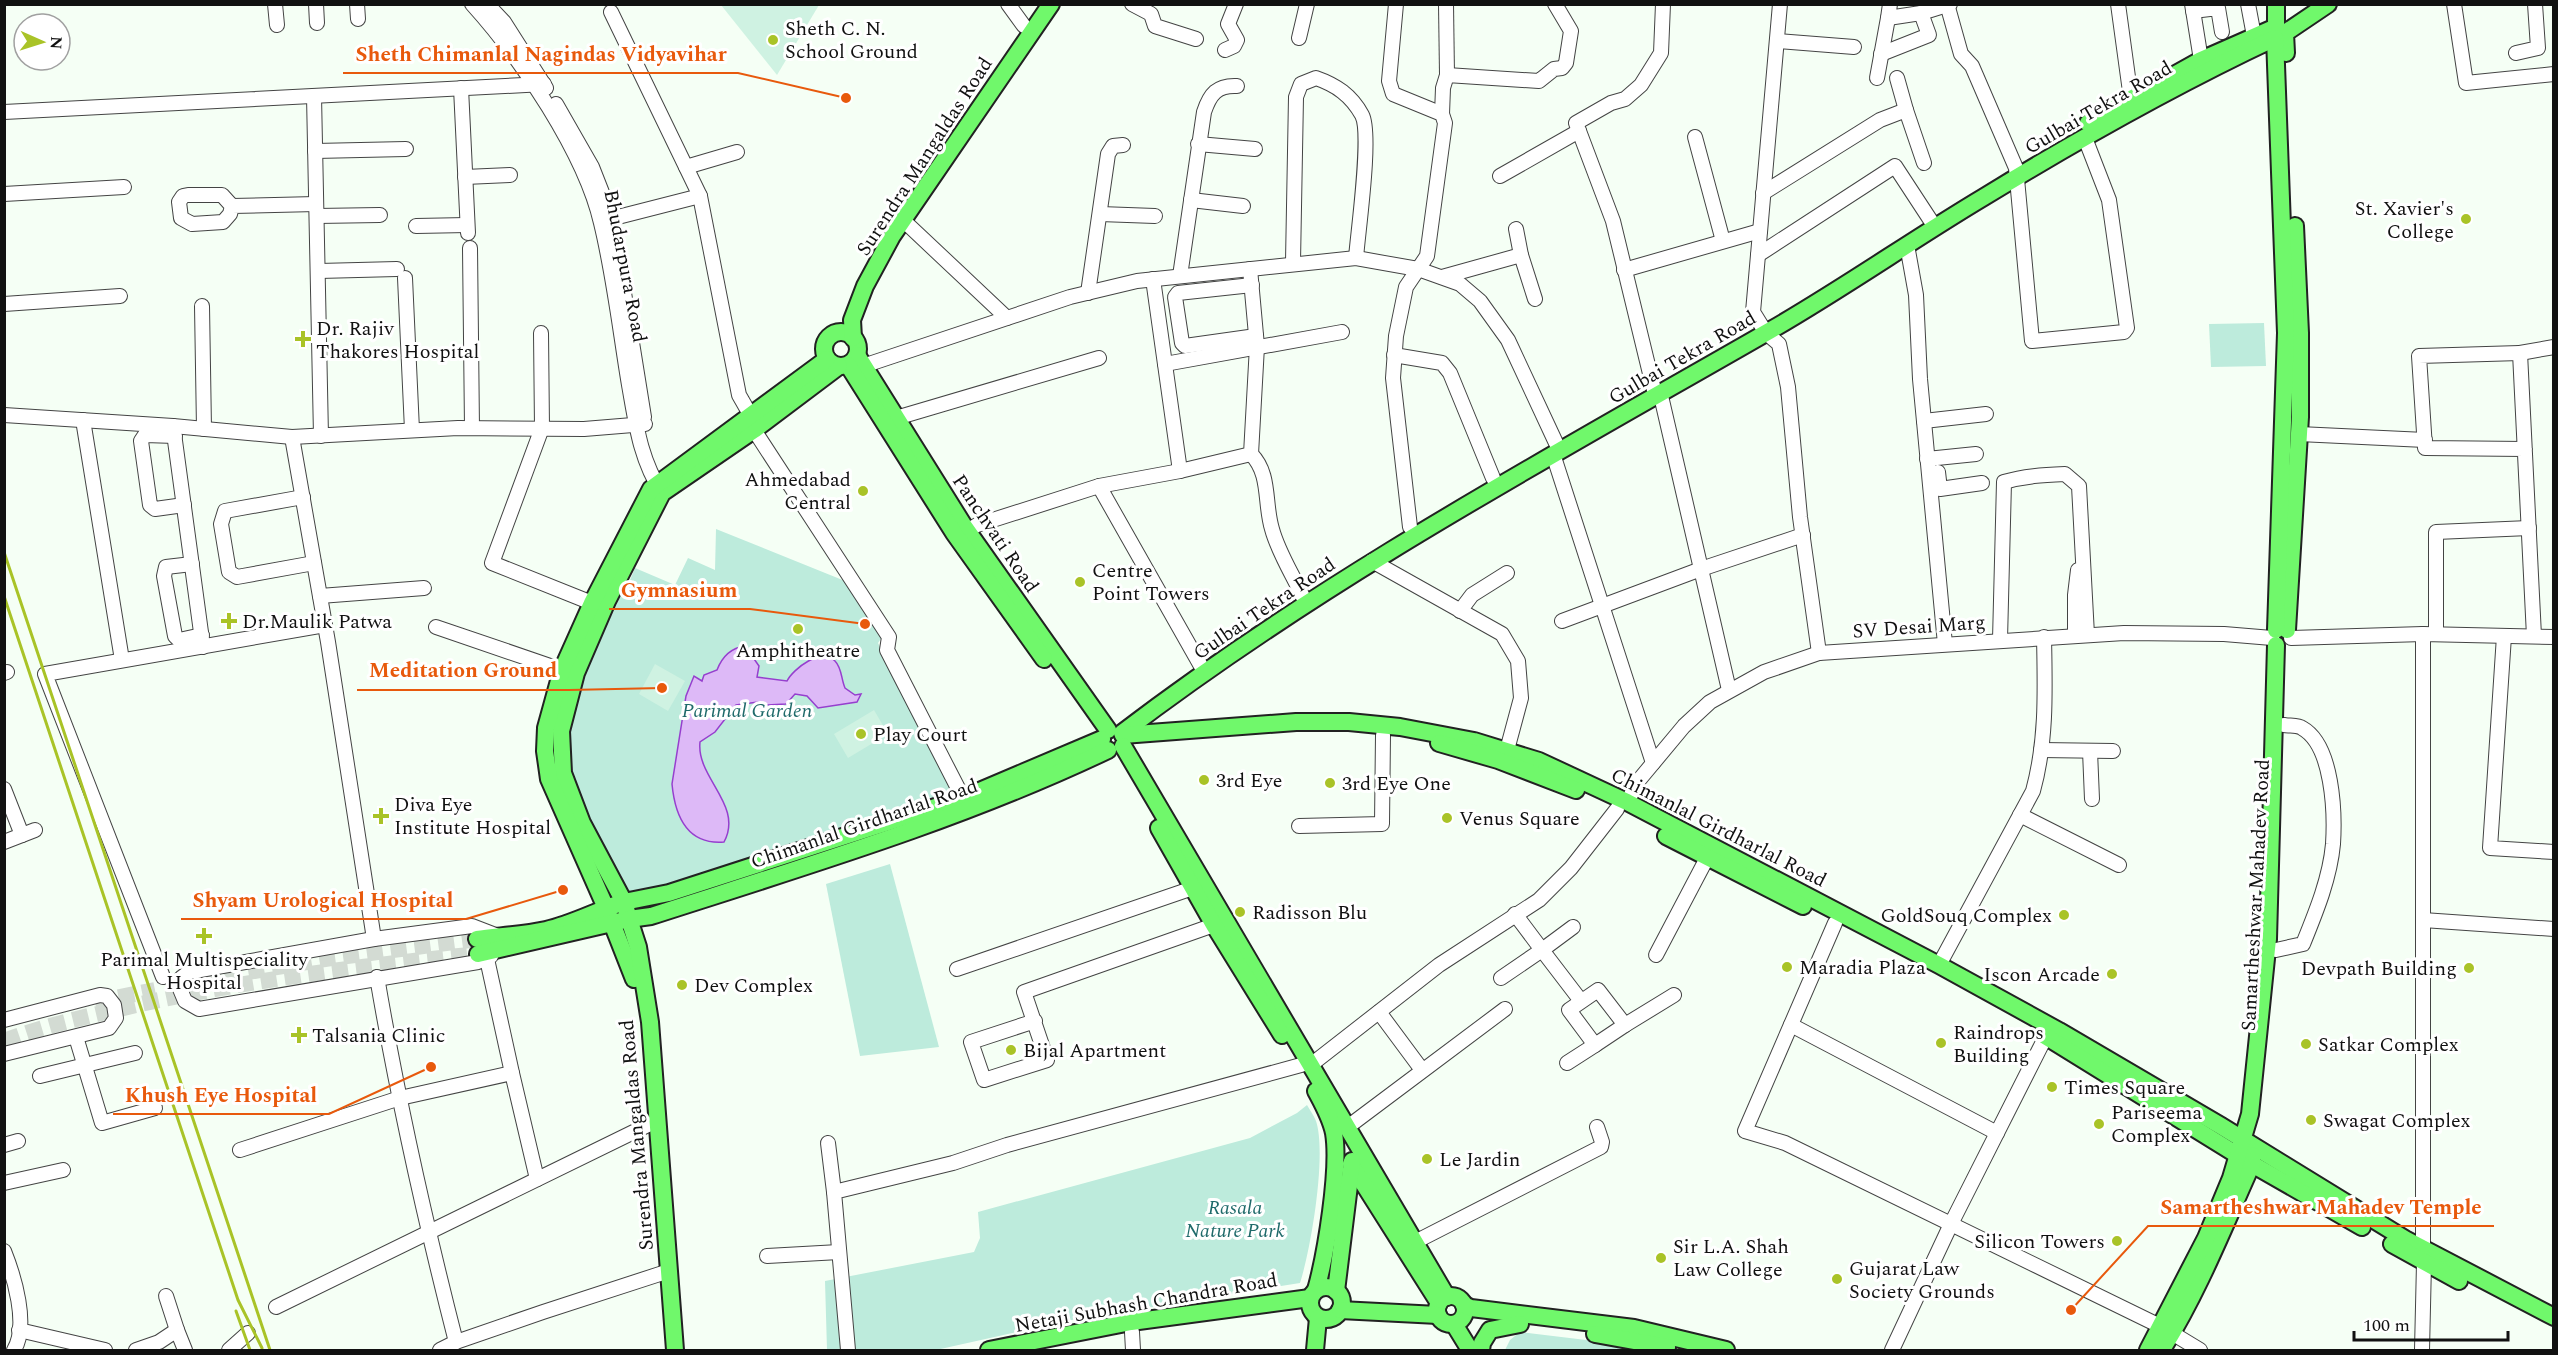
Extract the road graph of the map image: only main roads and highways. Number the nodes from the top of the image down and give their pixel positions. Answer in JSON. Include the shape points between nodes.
{"nodes":[{"id":1,"x":1039,"y":4,"type":"edge"},
{"id":2,"x":1051,"y":4,"type":"edge"},
{"id":3,"x":2276,"y":4,"type":"edge"},
{"id":4,"x":2310,"y":4,"type":"edge"},
{"id":5,"x":2328,"y":4,"type":"edge"},
{"id":6,"x":2281,"y":25,"type":"edge"},
{"id":7,"x":2017,"y":173,"type":"junction"},
{"id":8,"x":1763,"y":328,"type":"junction"},
{"id":9,"x":847,"y":335,"type":"junction"},
{"id":10,"x":847,"y":362,"type":"junction"},
{"id":11,"x":1554,"y":449,"type":"junction"},
{"id":12,"x":663,"y":486,"type":"junction"},
{"id":13,"x":2281,"y":638,"type":"junction"},
{"id":14,"x":1114,"y":740,"type":"junction"},
{"id":15,"x":1622,"y":806,"type":"junction"},
{"id":16,"x":627,"y":910,"type":"junction"},
{"id":17,"x":609,"y":915,"type":"junction"},
{"id":18,"x":488,"y":948,"type":"tunnel mouth"},
{"id":19,"x":1307,"y":1064,"type":"junction"},
{"id":20,"x":1351,"y":1134,"type":"junction"},
{"id":21,"x":2244,"y":1147,"type":"junction"},
{"id":22,"x":1351,"y":1164,"type":"junction"},
{"id":23,"x":2252,"y":1164,"type":"junction"},
{"id":24,"x":2424,"y":1256,"type":"junction"},
{"id":25,"x":664,"y":1272,"type":"junction"},
{"id":26,"x":1325,"y":1304,"type":"junction"},
{"id":27,"x":1440,"y":1305,"type":"junction"},
{"id":28,"x":1460,"y":1316,"type":"junction"},
{"id":29,"x":2553,"y":1317,"type":"edge"},
{"id":30,"x":1520,"y":1324,"type":"junction"},
{"id":31,"x":2553,"y":1329,"type":"edge"},
{"id":32,"x":2167,"y":1330,"type":"junction"},
{"id":33,"x":665,"y":1350,"type":"edge"},
{"id":34,"x":675,"y":1350,"type":"edge"},
{"id":35,"x":988,"y":1350,"type":"edge"},
{"id":36,"x":1039,"y":1350,"type":"edge"},
{"id":37,"x":1315,"y":1350,"type":"edge"},
{"id":38,"x":1325,"y":1350,"type":"edge"},
{"id":39,"x":1470,"y":1350,"type":"edge"},
{"id":40,"x":1481,"y":1350,"type":"edge"},
{"id":41,"x":1683,"y":1350,"type":"edge"},
{"id":42,"x":1726,"y":1350,"type":"edge"},
{"id":43,"x":2148,"y":1350,"type":"edge"},
{"id":44,"x":2161,"y":1350,"type":"edge"}],
"edges":[{"from":1,"to":9,"type":"main road","name":"Surendra Mangaldas Road","via":[[884,232],[857,282]]},
{"from":2,"to":9,"type":"main road","name":"Surendra Mangaldas Road","via":[[903,220],[866,286]]},
{"from":3,"to":6,"type":"main road"},
{"from":4,"to":6,"type":"main road","name":"Gulbai Tekra Road"},
{"from":5,"to":6,"type":"main road","name":"Gulbai Tekra Road"},
{"from":6,"to":7,"type":"main road","name":"Gulbai Tekra Road"},
{"from":6,"to":7,"type":"main road","name":"Gulbai Tekra Road","via":[[2201,60],[2130,99]]},
{"from":6,"to":13,"type":"main road","via":[[2286,333]]},
{"from":6,"to":13,"type":"main road","via":[[2300,333],[2299,434]]},
{"from":7,"to":8,"type":"main road","name":"Gulbai Tekra Road","via":[[1907,245]]},
{"from":7,"to":8,"type":"main road","name":"Gulbai Tekra Road","via":[[1931,220]]},
{"from":8,"to":11,"type":"main road","name":"Gulbai Tekra Road","via":[[1657,393]]},
{"from":9,"to":10,"type":"main road","via":[[857,346]]},
{"from":9,"to":10,"type":"main road","via":[[829,337],[825,342]]},
{"from":10,"to":12,"type":"main road","name":"Surendra Mangaldas Road"},
{"from":10,"to":14,"type":"main road","name":"Panchvati Road","via":[[954,533]]},
{"from":10,"to":14,"type":"main road","name":"Panchvati Road","via":[[896,418],[967,531]]},
{"from":11,"to":14,"type":"main road","name":"Gulbai Tekra Road","via":[[1223,659]]},
{"from":11,"to":14,"type":"main road","name":"Gulbai Tekra Road","via":[[1493,478],[1303,597],[1162,695]]},
{"from":12,"to":16,"type":"main road","name":"Surendra Mangaldas Road","via":[[585,653],[561,731],[560,756],[569,790]]},
{"from":12,"to":17,"type":"main road","name":"Surendra Mangaldas Road","via":[[643,500],[591,603],[562,670],[546,728],[549,779]]},
{"from":13,"to":21,"type":"main road","name":"Samartheshwar Mahadev Road","via":[[2268,939]]},
{"from":13,"to":21,"type":"main road","name":"Samartheshwar Mahadev Road","via":[[2284,725],[2276,950],[2260,1116]]},
{"from":14,"to":15,"type":"main road","name":"Chimanlal Girdharlal Road","via":[[1168,744],[1296,732],[1383,735],[1438,743],[1498,760]]},
{"from":14,"to":15,"type":"main road","name":"Chimanlal Girdharlal Road","via":[[1296,722],[1349,722],[1441,734],[1507,750],[1549,765]]},
{"from":14,"to":16,"type":"main road","name":"Chimanlal Girdharlal Road","via":[[963,798]]},
{"from":14,"to":16,"type":"main road","name":"Chimanlal Girdharlal Road","via":[[951,817],[879,843],[651,916]]},
{"from":14,"to":19,"type":"main road"},
{"from":14,"to":19,"type":"main road","via":[[1214,925]]},
{"from":15,"to":21,"type":"main road","name":"Chimanlal Girdharlal Road","via":[[1707,858],[2046,1036]]},
{"from":15,"to":21,"type":"main road","name":"Chimanlal Girdharlal Road","via":[[1939,964],[2059,1031]]},
{"from":16,"to":17,"type":"main road"},
{"from":16,"to":25,"type":"main road","name":"Surendra Mangaldas Road","via":[[638,947],[657,1090]]},
{"from":17,"to":18,"type":"main road"},
{"from":17,"to":25,"type":"main road","name":"Surendra Mangaldas Road","via":[[633,971],[642,1016]]},
{"from":19,"to":20,"type":"main road"},
{"from":19,"to":26,"type":"main road","via":[[1330,1118],[1336,1148],[1322,1269]]},
{"from":20,"to":22,"type":"main road"},
{"from":20,"to":27,"type":"main road","via":[[1415,1242]]},
{"from":21,"to":23,"type":"main road","name":"Chimanlal Girdharlal Road"},
{"from":21,"to":24,"type":"main road","name":"Chimanlal Girdharlal Road"},
{"from":21,"to":32,"type":"main road"},
{"from":22,"to":26,"type":"main road"},
{"from":22,"to":27,"type":"main road"},
{"from":23,"to":24,"type":"main road","name":"Chimanlal Girdharlal Road"},
{"from":23,"to":32,"type":"main road","via":[[2183,1316]]},
{"from":24,"to":29,"type":"main road","name":"Chimanlal Girdharlal Road"},
{"from":24,"to":31,"type":"main road","name":"Chimanlal Girdharlal Road"},
{"from":25,"to":33,"type":"main road","name":"Surendra Mangaldas Road"},
{"from":25,"to":34,"type":"main road","name":"Surendra Mangaldas Road"},
{"from":26,"to":27,"type":"main road","name":"Netaji Subhash Chandra Road"},
{"from":26,"to":35,"type":"main road","name":"Netaji Subhash Chandra Road","via":[[1131,1322]]},
{"from":26,"to":36,"type":"main road","name":"Netaji Subhash Chandra Road","via":[[1132,1332]]},
{"from":26,"to":37,"type":"main road"},
{"from":26,"to":38,"type":"main road"},
{"from":27,"to":28,"type":"main road","via":[[1442,1321]]},
{"from":27,"to":28,"type":"main road","via":[[1459,1299]]},
{"from":28,"to":30,"type":"main road"},
{"from":28,"to":39,"type":"main road"},
{"from":28,"to":42,"type":"main road","via":[[1471,1308],[1634,1328]]},
{"from":30,"to":40,"type":"main road","via":[[1490,1330]]},
{"from":30,"to":41,"type":"main road"},
{"from":32,"to":43,"type":"main road"},
{"from":32,"to":44,"type":"main road"}]}
